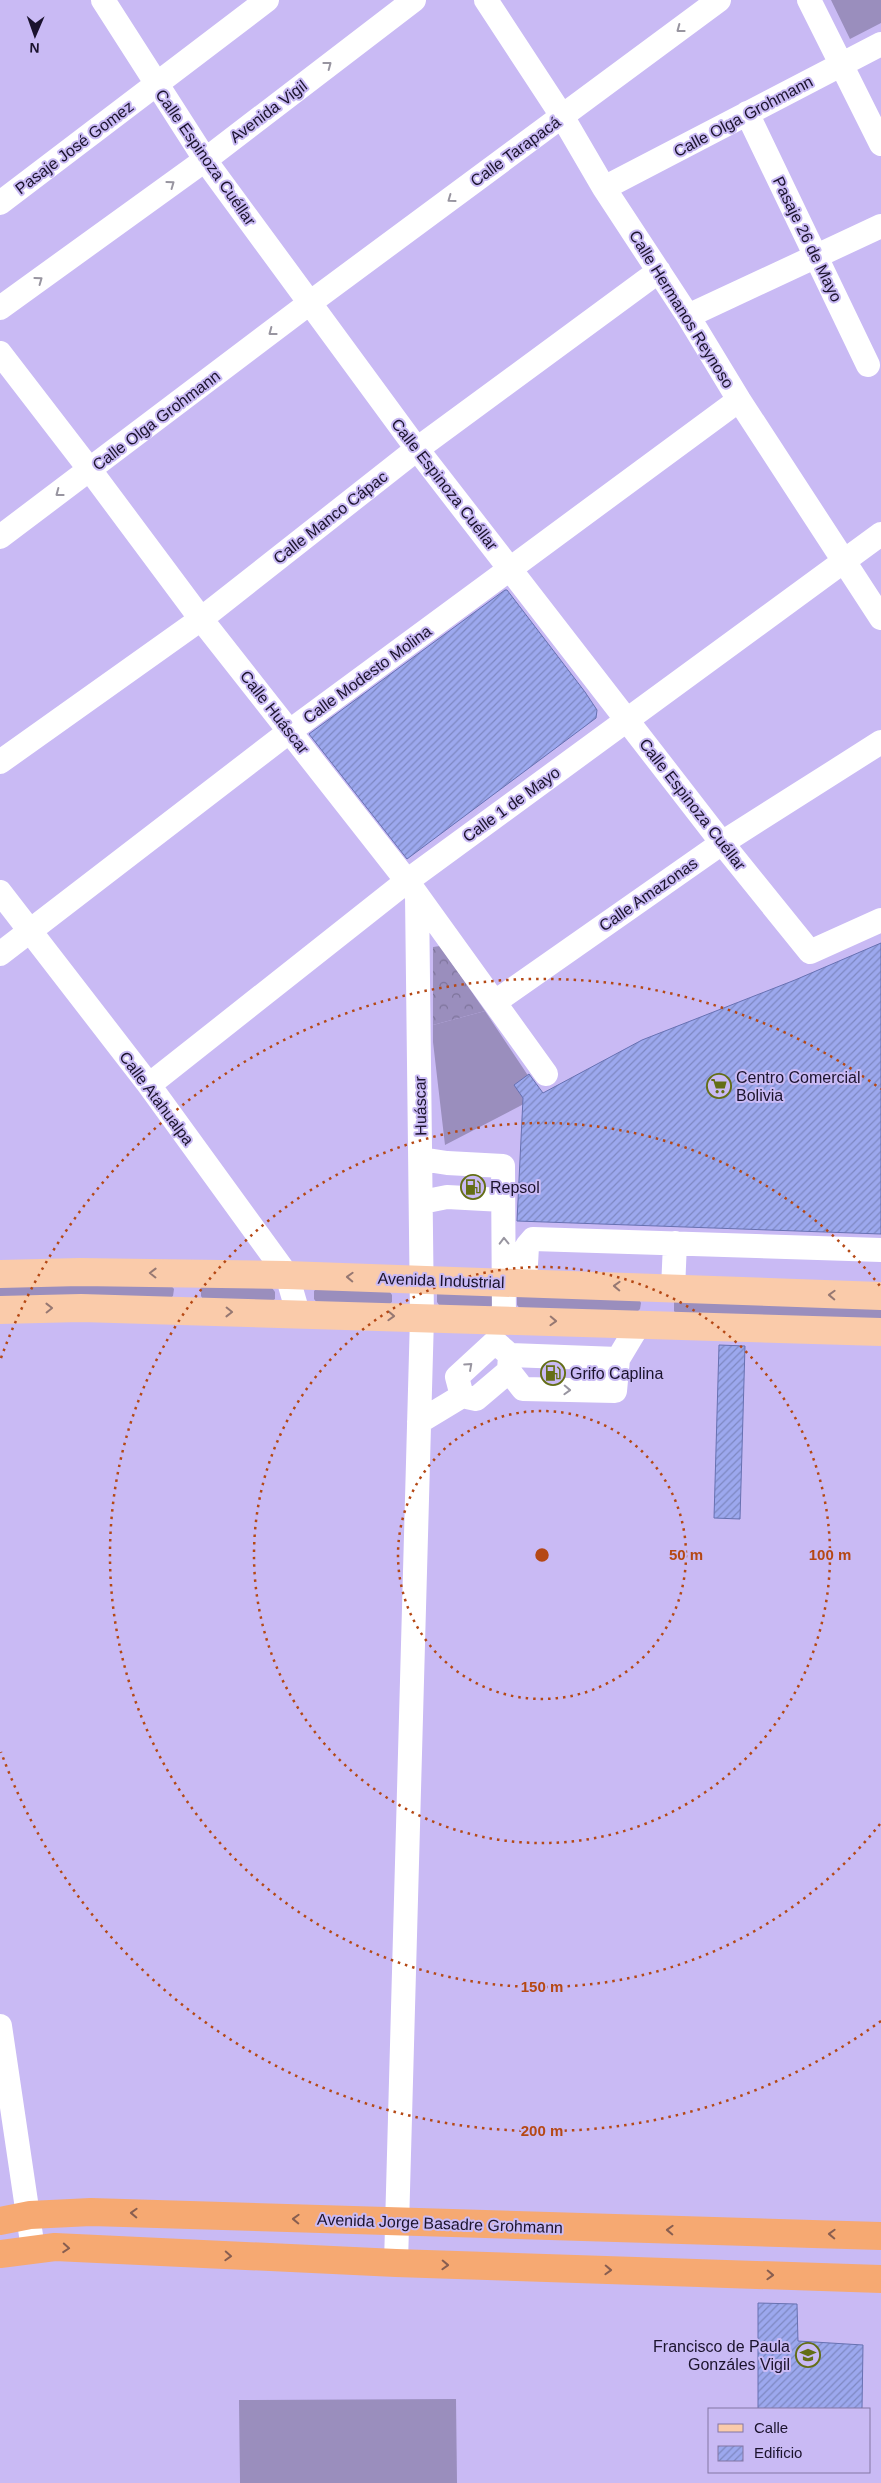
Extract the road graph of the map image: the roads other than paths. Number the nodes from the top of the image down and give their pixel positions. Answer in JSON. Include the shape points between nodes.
{"nodes":[{"id":1,"x":103,"y":0,"type":"edge"},
{"id":2,"x":267,"y":0,"type":"edge"},
{"id":3,"x":414,"y":0,"type":"edge"},
{"id":4,"x":486,"y":0,"type":"edge"},
{"id":5,"x":719,"y":0,"type":"edge"},
{"id":6,"x":809,"y":0,"type":"edge"},
{"id":7,"x":881,"y":44,"type":"edge"},
{"id":8,"x":841,"y":64,"type":"junction"},
{"id":9,"x":156,"y":85,"type":"junction"},
{"id":10,"x":747,"y":113,"type":"junction"},
{"id":11,"x":562,"y":116,"type":"junction"},
{"id":12,"x":881,"y":144,"type":"edge"},
{"id":13,"x":205,"y":160,"type":"junction"},
{"id":14,"x":604,"y":188,"type":"junction"},
{"id":15,"x":0,"y":203,"type":"edge"},
{"id":16,"x":881,"y":226,"type":"edge"},
{"id":17,"x":817,"y":256,"type":"junction"},
{"id":18,"x":659,"y":271,"type":"junction"},
{"id":19,"x":311,"y":302,"type":"junction"},
{"id":20,"x":0,"y":308,"type":"edge"},
{"id":21,"x":688,"y":316,"type":"junction"},
{"id":22,"x":0,"y":354,"type":"edge"},
{"id":23,"x":868,"y":365,"type":"dead end"},
{"id":24,"x":739,"y":400,"type":"junction"},
{"id":25,"x":417,"y":449,"type":"junction"},
{"id":26,"x":90,"y":470,"type":"junction"},
{"id":27,"x":881,"y":534,"type":"edge"},
{"id":28,"x":0,"y":537,"type":"edge"},
{"id":29,"x":843,"y":561,"type":"junction"},
{"id":30,"x":511,"y":569,"type":"junction"},
{"id":31,"x":881,"y":618,"type":"edge"},
{"id":32,"x":201,"y":619,"type":"junction"},
{"id":33,"x":628,"y":719,"type":"junction"},
{"id":34,"x":290,"y":731,"type":"junction"},
{"id":35,"x":881,"y":742,"type":"edge"},
{"id":36,"x":0,"y":762,"type":"edge"},
{"id":37,"x":722,"y":842,"type":"junction"},
{"id":38,"x":412,"y":888,"type":"junction"},
{"id":39,"x":0,"y":892,"type":"edge"},
{"id":40,"x":881,"y":920,"type":"edge"},
{"id":41,"x":30,"y":931,"type":"junction"},
{"id":42,"x":0,"y":954,"type":"edge"},
{"id":43,"x":494,"y":1002,"type":"junction"},
{"id":44,"x":546,"y":1074,"type":"dead end"},
{"id":45,"x":149,"y":1085,"type":"junction"},
{"id":46,"x":421,"y":1159,"type":"junction"},
{"id":47,"x":447,"y":1180,"type":"junction"},
{"id":48,"x":422,"y":1202,"type":"junction"},
{"id":49,"x":675,"y":1243,"type":"junction"},
{"id":50,"x":881,"y":1250,"type":"edge"},
{"id":51,"x":0,"y":1274,"type":"edge"},
{"id":52,"x":190,"y":1274,"type":"junction"},
{"id":53,"x":287,"y":1275,"type":"junction"},
{"id":54,"x":423,"y":1280,"type":"junction"},
{"id":55,"x":515,"y":1283,"type":"junction"},
{"id":56,"x":664,"y":1288,"type":"junction"},
{"id":57,"x":881,"y":1296,"type":"edge"},
{"id":58,"x":0,"y":1310,"type":"edge"},
{"id":59,"x":189,"y":1311,"type":"junction"},
{"id":60,"x":298,"y":1313,"type":"junction"},
{"id":61,"x":422,"y":1317,"type":"junction"},
{"id":62,"x":504,"y":1320,"type":"junction"},
{"id":63,"x":647,"y":1324,"type":"junction"},
{"id":64,"x":881,"y":1332,"type":"edge"},
{"id":65,"x":618,"y":1359,"type":"junction"},
{"id":66,"x":510,"y":1363,"type":"junction"},
{"id":67,"x":462,"y":1396,"type":"junction"},
{"id":68,"x":420,"y":1422,"type":"junction"},
{"id":69,"x":0,"y":2026,"type":"edge"},
{"id":70,"x":30,"y":2215,"type":"junction"},
{"id":71,"x":0,"y":2221,"type":"edge"},
{"id":72,"x":398,"y":2222,"type":"junction"},
{"id":73,"x":881,"y":2236,"type":"edge"},
{"id":74,"x":33,"y":2249,"type":"junction"},
{"id":75,"x":0,"y":2254,"type":"edge"},
{"id":76,"x":396,"y":2263,"type":"junction"},
{"id":77,"x":881,"y":2279,"type":"edge"}],
"edges":[{"from":1,"to":9,"type":"street","name":"Calle Espinoza Cuéllar"},
{"from":2,"to":9,"type":"street","name":"Pasaje José Gomez"},
{"from":13,"to":3,"type":"street","name":"Avenida Vigil","one_way":true},
{"from":4,"to":11,"type":"street","name":"Calle Hermanos Reynoso"},
{"from":5,"to":11,"type":"street","name":"Calle Tarapacá","one_way":true},
{"from":6,"to":8,"type":"street"},
{"from":7,"to":8,"type":"street","name":"Calle Olga Grohmann"},
{"from":8,"to":10,"type":"street","name":"Calle Olga Grohmann"},
{"from":8,"to":12,"type":"street"},
{"from":9,"to":13,"type":"street","name":"Calle Espinoza Cuéllar"},
{"from":9,"to":15,"type":"street","name":"Pasaje José Gomez"},
{"from":10,"to":14,"type":"street","name":"Calle Olga Grohmann"},
{"from":10,"to":17,"type":"street","name":"Pasaje 26 de Mayo"},
{"from":11,"to":14,"type":"street","name":"Calle Hermanos Reynoso"},
{"from":11,"to":19,"type":"street","name":"Calle Tarapacá","one_way":true},
{"from":13,"to":19,"type":"street","name":"Calle Espinoza Cuéllar"},
{"from":20,"to":13,"type":"street","name":"Avenida Vigil","one_way":true},
{"from":14,"to":18,"type":"street","name":"Calle Hermanos Reynoso"},
{"from":16,"to":17,"type":"street"},
{"from":17,"to":21,"type":"street"},
{"from":17,"to":23,"type":"street","name":"Pasaje 26 de Mayo"},
{"from":18,"to":21,"type":"street","name":"Calle Hermanos Reynoso"},
{"from":18,"to":25,"type":"street","name":"Calle Manco Cápac"},
{"from":19,"to":25,"type":"street","name":"Calle Espinoza Cuéllar"},
{"from":19,"to":26,"type":"street","name":"Calle Olga Grohmann","one_way":true},
{"from":21,"to":24,"type":"street","name":"Calle Hermanos Reynoso"},
{"from":22,"to":26,"type":"street","name":"Calle Huáscar"},
{"from":24,"to":29,"type":"street","name":"Calle Hermanos Reynoso"},
{"from":24,"to":30,"type":"street","name":"Calle Modesto Molina"},
{"from":25,"to":30,"type":"street","name":"Calle Espinoza Cuéllar"},
{"from":25,"to":32,"type":"street","name":"Calle Manco Cápac"},
{"from":26,"to":28,"type":"street","name":"Calle Olga Grohmann","one_way":true},
{"from":26,"to":32,"type":"street","name":"Calle Huáscar"},
{"from":27,"to":29,"type":"street","name":"Calle 1 de Mayo"},
{"from":29,"to":31,"type":"street","name":"Calle Hermanos Reynoso"},
{"from":29,"to":33,"type":"street","name":"Calle 1 de Mayo"},
{"from":30,"to":33,"type":"street","name":"Calle Espinoza Cuéllar"},
{"from":30,"to":34,"type":"street","name":"Calle Modesto Molina"},
{"from":32,"to":34,"type":"street","name":"Calle Huáscar"},
{"from":32,"to":36,"type":"street","name":"Calle Manco Cápac"},
{"from":33,"to":37,"type":"street","name":"Calle Espinoza Cuéllar"},
{"from":33,"to":38,"type":"street","name":"Calle 1 de Mayo"},
{"from":34,"to":38,"type":"street","name":"Calle Huáscar"},
{"from":34,"to":41,"type":"street","name":"Calle Modesto Molina"},
{"from":35,"to":37,"type":"street","name":"Calle Amazonas"},
{"from":37,"to":40,"type":"street","name":"Calle Espinoza Cuéllar","via":[[810,952]]},
{"from":37,"to":43,"type":"street","name":"Calle Amazonas"},
{"from":38,"to":43,"type":"street","name":"Calle Huáscar"},
{"from":38,"to":45,"type":"street","name":"Calle 1 de Mayo"},
{"from":38,"to":46,"type":"street","name":"Huáscar"},
{"from":39,"to":41,"type":"street","name":"Calle Atahualpa"},
{"from":41,"to":42,"type":"street","name":"Calle Modesto Molina"},
{"from":41,"to":45,"type":"street","name":"Calle Atahualpa"},
{"from":43,"to":44,"type":"street","name":"Calle Huáscar"},
{"from":45,"to":53,"type":"street","name":"Calle Atahualpa"},
{"from":46,"to":47,"type":"street"},
{"from":46,"to":48,"type":"street","name":"Huáscar"},
{"from":47,"to":48,"type":"street"},
{"from":55,"to":47,"type":"street","one_way":true,"via":[[504,1190]]},
{"from":48,"to":54,"type":"street","name":"Huáscar"},
{"from":49,"to":50,"type":"street"},
{"from":49,"to":55,"type":"street","via":[[533,1239],[527,1246]]},
{"from":49,"to":56,"type":"street"},
{"from":52,"to":51,"type":"main road","name":"Avenida Industrial","one_way":true},
{"from":52,"to":53,"type":"main road","name":"Avenida Industrial"},
{"from":52,"to":59,"type":"main road"},
{"from":54,"to":53,"type":"main road","name":"Avenida Industrial","one_way":true},
{"from":53,"to":60,"type":"street","name":"Calle Atahualpa"},
{"from":54,"to":55,"type":"main road","name":"Avenida Industrial"},
{"from":54,"to":61,"type":"street","name":"Huáscar"},
{"from":56,"to":55,"type":"main road","name":"Avenida Industrial","one_way":true},
{"from":55,"to":62,"type":"street"},
{"from":57,"to":56,"type":"main road","name":"Avenida Industrial","one_way":true},
{"from":56,"to":63,"type":"main road"},
{"from":58,"to":59,"type":"main road","one_way":true,"via":[[45,1307]]},
{"from":59,"to":60,"type":"main road","one_way":true},
{"from":60,"to":61,"type":"main road","one_way":true},
{"from":61,"to":62,"type":"main road"},
{"from":61,"to":68,"type":"street","name":"Huáscar"},
{"from":62,"to":63,"type":"main road","one_way":true},
{"from":63,"to":64,"type":"main road"},
{"from":63,"to":65,"type":"street"},
{"from":65,"to":66,"type":"street"},
{"from":66,"to":65,"type":"street","one_way":true,"via":[[523,1389],[615,1391]]},
{"from":66,"to":67,"type":"street","via":[[476,1399]]},
{"from":67,"to":66,"type":"street","one_way":true,"via":[[457,1377],[496,1342]]},
{"from":67,"to":68,"type":"street"},
{"from":68,"to":72,"type":"street","name":"Huáscar"},
{"from":69,"to":70,"type":"street"},
{"from":70,"to":71,"type":"highway","name":"Avenida Jorge Basadre Grohmann"},
{"from":72,"to":70,"type":"highway","name":"Avenida Jorge Basadre Grohmann","one_way":true,"via":[[91,2212]]},
{"from":70,"to":74,"type":"street"},
{"from":73,"to":72,"type":"highway","name":"Avenida Jorge Basadre Grohmann","one_way":true},
{"from":72,"to":76,"type":"street","name":"Huáscar"},
{"from":74,"to":75,"type":"highway"},
{"from":74,"to":76,"type":"highway","one_way":true,"via":[[55,2247]]},
{"from":76,"to":77,"type":"highway","one_way":true}]}
